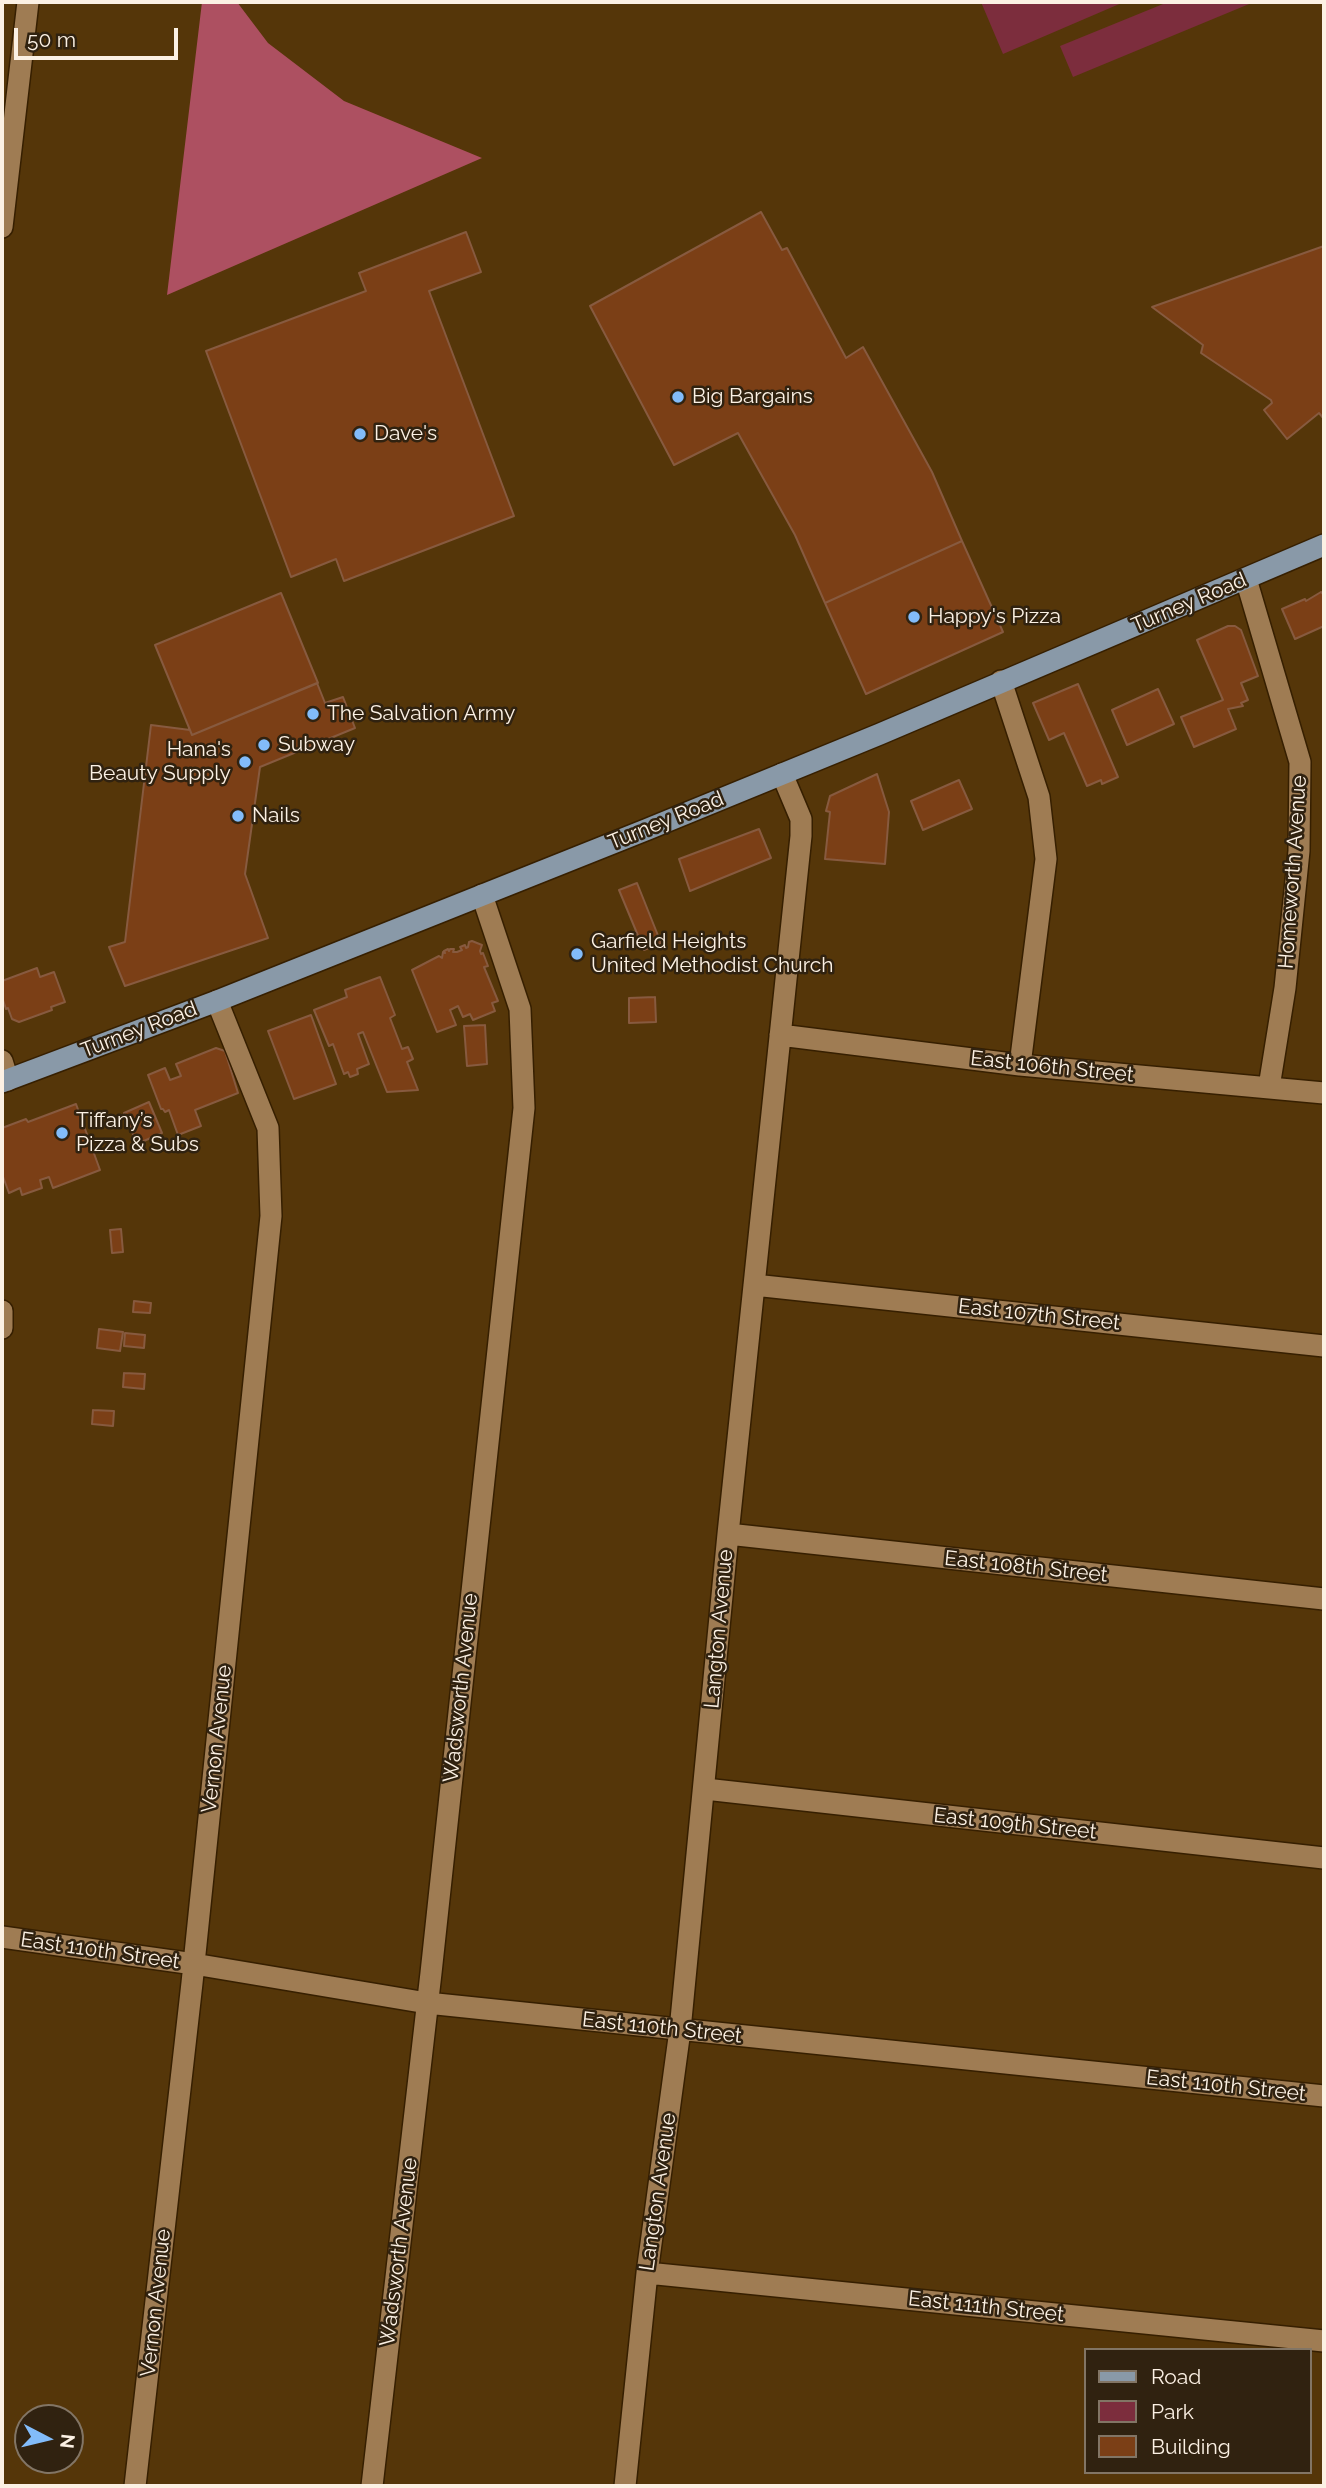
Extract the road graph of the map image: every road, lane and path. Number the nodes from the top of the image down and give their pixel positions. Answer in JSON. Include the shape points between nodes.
{"nodes":[{"id":1,"x":28,"y":2,"type":"edge"},
{"id":2,"x":2,"y":227,"type":"edge"},
{"id":3,"x":1324,"y":545,"type":"edge"},
{"id":4,"x":1246,"y":579,"type":"junction"},
{"id":5,"x":1001,"y":681,"type":"junction"},
{"id":6,"x":782,"y":774,"type":"junction"},
{"id":7,"x":482,"y":895,"type":"junction"},
{"id":8,"x":217,"y":1001,"type":"junction"},
{"id":9,"x":780,"y":1035,"type":"junction"},
{"id":10,"x":1020,"y":1065,"type":"junction"},
{"id":11,"x":4,"y":1074,"type":"edge"},
{"id":12,"x":1269,"y":1087,"type":"junction"},
{"id":13,"x":1324,"y":1093,"type":"edge"},
{"id":14,"x":754,"y":1285,"type":"junction"},
{"id":15,"x":2,"y":1311,"type":"edge"},
{"id":16,"x":2,"y":1328,"type":"edge"},
{"id":17,"x":1324,"y":1346,"type":"edge"},
{"id":18,"x":728,"y":1534,"type":"junction"},
{"id":19,"x":1324,"y":1599,"type":"edge"},
{"id":20,"x":705,"y":1789,"type":"junction"},
{"id":21,"x":1324,"y":1858,"type":"edge"},
{"id":22,"x":2,"y":1937,"type":"edge"},
{"id":23,"x":194,"y":1964,"type":"junction"},
{"id":24,"x":427,"y":2003,"type":"junction"},
{"id":25,"x":680,"y":2030,"type":"junction"},
{"id":26,"x":1324,"y":2096,"type":"edge"},
{"id":27,"x":647,"y":2273,"type":"junction"},
{"id":28,"x":1324,"y":2341,"type":"edge"},
{"id":29,"x":135,"y":2486,"type":"edge"},
{"id":30,"x":372,"y":2486,"type":"edge"},
{"id":31,"x":625,"y":2486,"type":"edge"}],
"edges":[{"from":1,"to":2,"type":"street"},
{"from":3,"to":4,"type":"main road","name":"Turney Road"},
{"from":4,"to":5,"type":"main road","name":"Turney Road"},
{"from":4,"to":12,"type":"street","name":"Homeworth Avenue","via":[[1300,762],[1297,864],[1285,988]]},
{"from":5,"to":6,"type":"main road","name":"Turney Road"},
{"from":5,"to":10,"type":"street","via":[[1039,797],[1046,859]]},
{"from":6,"to":7,"type":"main road","name":"Turney Road"},
{"from":6,"to":9,"type":"street","name":"Langton Avenue","via":[[801,819],[801,835]]},
{"from":7,"to":8,"type":"main road","name":"Turney Road"},
{"from":7,"to":24,"type":"street","name":"Wadsworth Avenue","via":[[520,1009],[524,1108]]},
{"from":8,"to":11,"type":"main road","name":"Turney Road"},
{"from":8,"to":23,"type":"street","name":"Vernon Avenue","via":[[268,1128],[271,1216]]},
{"from":9,"to":10,"type":"street","name":"East 106th Street"},
{"from":9,"to":14,"type":"street","name":"Langton Avenue"},
{"from":10,"to":12,"type":"street","name":"East 106th Street"},
{"from":12,"to":13,"type":"street","name":"East 106th Street"},
{"from":14,"to":17,"type":"street","name":"East 107th Street"},
{"from":14,"to":18,"type":"street","name":"Langton Avenue"},
{"from":15,"to":16,"type":"street"},
{"from":18,"to":19,"type":"street","name":"East 108th Street"},
{"from":18,"to":20,"type":"street","name":"Langton Avenue"},
{"from":20,"to":21,"type":"street","name":"East 109th Street"},
{"from":20,"to":25,"type":"street","name":"Langton Avenue"},
{"from":22,"to":23,"type":"street","name":"East 110th Street"},
{"from":23,"to":24,"type":"street","name":"East 110th Street"},
{"from":23,"to":29,"type":"street","name":"Vernon Avenue"},
{"from":24,"to":25,"type":"street","name":"East 110th Street"},
{"from":24,"to":30,"type":"street","name":"Wadsworth Avenue"},
{"from":25,"to":26,"type":"street","name":"East 110th Street"},
{"from":25,"to":27,"type":"street","name":"Langton Avenue"},
{"from":27,"to":28,"type":"street","name":"East 111th Street"},
{"from":27,"to":31,"type":"street","name":"Langton Avenue"}]}
